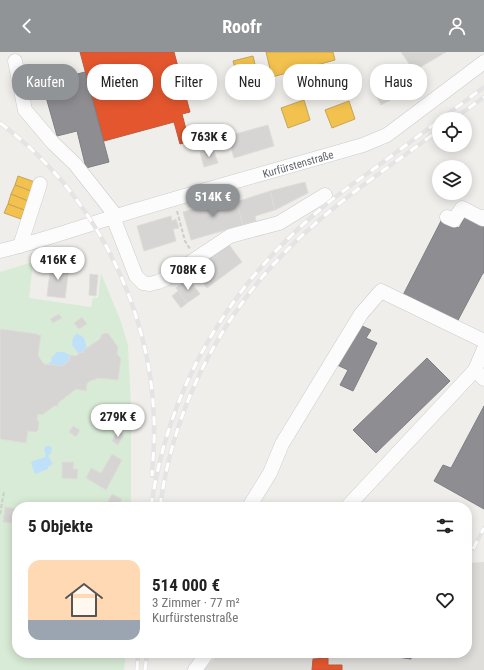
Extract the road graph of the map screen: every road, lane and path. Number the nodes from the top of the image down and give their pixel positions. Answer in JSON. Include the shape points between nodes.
{"nodes":[{"id":1,"x":15,"y":61,"type":"dead end"},
{"id":2,"x":484,"y":62,"type":"edge"},
{"id":3,"x":40,"y":184,"type":"dead end"},
{"id":4,"x":325,"y":195,"type":"dead end"},
{"id":5,"x":174,"y":199,"type":"junction"},
{"id":6,"x":115,"y":216,"type":"junction"},
{"id":7,"x":448,"y":217,"type":"dead end"},
{"id":8,"x":484,"y":217,"type":"edge"},
{"id":9,"x":185,"y":241,"type":"dead end"},
{"id":10,"x":20,"y":246,"type":"junction"},
{"id":11,"x":0,"y":251,"type":"edge"},
{"id":12,"x":484,"y":341,"type":"edge"},
{"id":13,"x":484,"y":349,"type":"edge"},
{"id":14,"x":479,"y":374,"type":"edge"},
{"id":15,"x":4,"y":492,"type":"dead end"},
{"id":16,"x":252,"y":502,"type":"edge"},
{"id":17,"x":352,"y":502,"type":"edge"},
{"id":18,"x":0,"y":514,"type":"edge"},
{"id":19,"x":203,"y":658,"type":"edge"},
{"id":20,"x":195,"y":670,"type":"edge"}],
"edges":[{"from":1,"to":6,"type":"street","via":[[25,110],[75,164]]},
{"from":2,"to":5,"type":"street","name":"Kurfürstenstraße","via":[[380,139]]},
{"from":3,"to":10,"type":"street"},
{"from":4,"to":6,"type":"street","via":[[279,223],[230,236],[167,278],[150,284],[143,283],[136,276]]},
{"from":5,"to":6,"type":"street","name":"Kurfürstenstraße"},
{"from":5,"to":9,"type":"path"},
{"from":6,"to":10,"type":"street","name":"Kurfürstenstraße"},
{"from":7,"to":8,"type":"street","via":[[454,220],[462,208],[483,219]]},
{"from":10,"to":11,"type":"street","name":"Kurfürstenstraße"},
{"from":12,"to":16,"type":"street","via":[[381,291],[361,314],[293,425],[270,473]]},
{"from":13,"to":14,"type":"street"},
{"from":14,"to":17,"type":"street","via":[[402,448]]},
{"from":15,"to":18,"type":"path"},
{"from":19,"to":20,"type":"street"}]}
